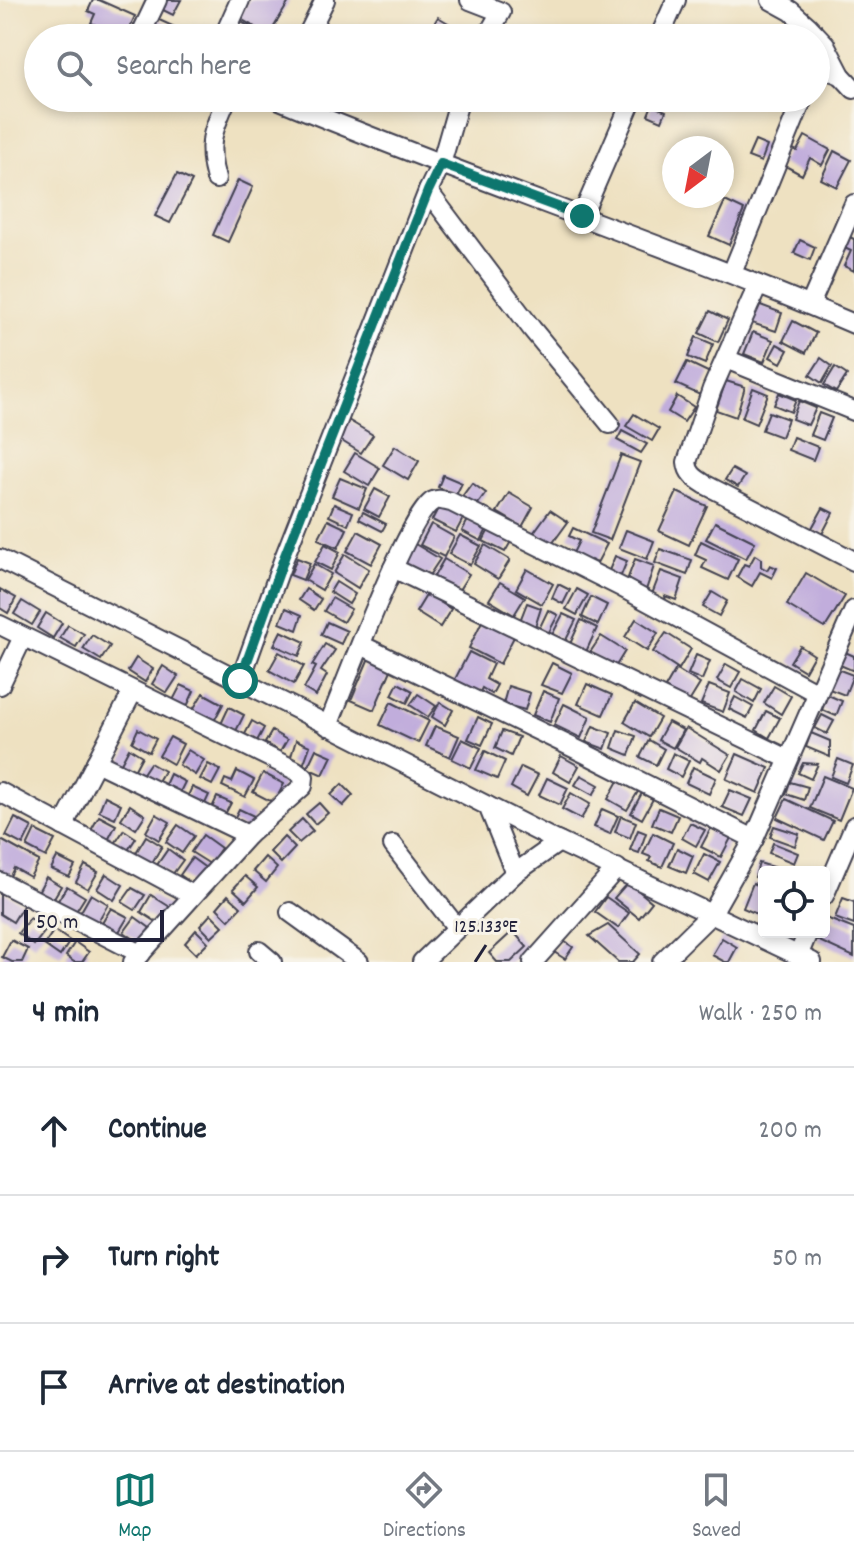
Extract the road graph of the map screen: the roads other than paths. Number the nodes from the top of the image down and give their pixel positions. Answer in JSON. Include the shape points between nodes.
{"nodes":[{"id":1,"x":157,"y":0,"type":"edge"},
{"id":2,"x":240,"y":0,"type":"edge"},
{"id":3,"x":325,"y":0,"type":"edge"},
{"id":4,"x":470,"y":0,"type":"edge"},
{"id":5,"x":676,"y":0,"type":"edge"},
{"id":6,"x":771,"y":0,"type":"edge"},
{"id":7,"x":504,"y":6,"type":"edge"},
{"id":8,"x":146,"y":24,"type":"edge"},
{"id":9,"x":229,"y":24,"type":"edge"},
{"id":10,"x":313,"y":24,"type":"edge"},
{"id":11,"x":494,"y":24,"type":"edge"},
{"id":12,"x":665,"y":24,"type":"edge"},
{"id":13,"x":804,"y":24,"type":"edge"},
{"id":14,"x":830,"y":54,"type":"edge"},
{"id":15,"x":854,"y":89,"type":"edge"},
{"id":16,"x":221,"y":112,"type":"edge"},
{"id":17,"x":312,"y":112,"type":"edge"},
{"id":18,"x":456,"y":112,"type":"edge"},
{"id":19,"x":627,"y":112,"type":"edge"},
{"id":20,"x":797,"y":112,"type":"edge"},
{"id":21,"x":441,"y":164,"type":"junction"},
{"id":22,"x":216,"y":179,"type":"dead end"},
{"id":23,"x":428,"y":191,"type":"junction"},
{"id":24,"x":854,"y":204,"type":"edge"},
{"id":25,"x":582,"y":216,"type":"junction"},
{"id":26,"x":732,"y":273,"type":"junction"},
{"id":27,"x":758,"y":285,"type":"junction"},
{"id":28,"x":810,"y":305,"type":"junction"},
{"id":29,"x":854,"y":324,"type":"edge"},
{"id":30,"x":726,"y":359,"type":"junction"},
{"id":31,"x":854,"y":411,"type":"edge"},
{"id":32,"x":610,"y":424,"type":"dead end"},
{"id":33,"x":0,"y":559,"type":"edge"},
{"id":34,"x":854,"y":561,"type":"edge"},
{"id":35,"x":393,"y":568,"type":"junction"},
{"id":36,"x":854,"y":610,"type":"edge"},
{"id":37,"x":0,"y":625,"type":"edge"},
{"id":38,"x":23,"y":637,"type":"junction"},
{"id":39,"x":361,"y":645,"type":"junction"},
{"id":40,"x":240,"y":681,"type":"junction"},
{"id":41,"x":0,"y":685,"type":"edge"},
{"id":42,"x":133,"y":691,"type":"junction"},
{"id":43,"x":817,"y":693,"type":"junction"},
{"id":44,"x":328,"y":726,"type":"junction"},
{"id":45,"x":788,"y":759,"type":"junction"},
{"id":46,"x":96,"y":762,"type":"junction"},
{"id":47,"x":0,"y":792,"type":"edge"},
{"id":48,"x":488,"y":806,"type":"junction"},
{"id":49,"x":63,"y":826,"type":"junction"},
{"id":50,"x":854,"y":826,"type":"edge"},
{"id":51,"x":248,"y":835,"type":"junction"},
{"id":52,"x":754,"y":839,"type":"junction"},
{"id":53,"x":559,"y":842,"type":"junction"},
{"id":54,"x":393,"y":845,"type":"dead end"},
{"id":55,"x":617,"y":868,"type":"junction"},
{"id":56,"x":515,"y":873,"type":"junction"},
{"id":57,"x":0,"y":882,"type":"edge"},
{"id":58,"x":830,"y":882,"type":"edge"},
{"id":59,"x":193,"y":895,"type":"junction"},
{"id":60,"x":290,"y":912,"type":"dead end"},
{"id":61,"x":712,"y":913,"type":"junction"},
{"id":62,"x":457,"y":928,"type":"junction"},
{"id":63,"x":807,"y":938,"type":"edge"},
{"id":64,"x":137,"y":958,"type":"edge"},
{"id":65,"x":805,"y":959,"type":"edge"},
{"id":66,"x":359,"y":962,"type":"edge"},
{"id":67,"x":422,"y":962,"type":"edge"},
{"id":68,"x":533,"y":962,"type":"edge"},
{"id":69,"x":662,"y":962,"type":"edge"}],
"edges":[{"from":1,"to":8,"type":"street"},
{"from":2,"to":9,"type":"street"},
{"from":3,"to":10,"type":"street"},
{"from":4,"to":7,"type":"street"},
{"from":5,"to":12,"type":"street"},
{"from":6,"to":13,"type":"street"},
{"from":7,"to":11,"type":"street"},
{"from":14,"to":15,"type":"street"},
{"from":16,"to":22,"type":"street","via":[[210,148]]},
{"from":17,"to":21,"type":"street"},
{"from":18,"to":21,"type":"street"},
{"from":19,"to":25,"type":"street"},
{"from":20,"to":26,"type":"street"},
{"from":21,"to":23,"type":"street"},
{"from":21,"to":25,"type":"street"},
{"from":23,"to":32,"type":"street"},
{"from":23,"to":40,"type":"street"},
{"from":24,"to":28,"type":"street"},
{"from":25,"to":26,"type":"street"},
{"from":26,"to":27,"type":"street"},
{"from":27,"to":28,"type":"street"},
{"from":27,"to":30,"type":"street"},
{"from":28,"to":29,"type":"street"},
{"from":30,"to":31,"type":"street"},
{"from":30,"to":34,"type":"street","via":[[687,469],[706,485]]},
{"from":33,"to":40,"type":"street"},
{"from":35,"to":39,"type":"street"},
{"from":35,"to":43,"type":"street","via":[[426,508],[439,499],[451,502]]},
{"from":35,"to":45,"type":"street"},
{"from":36,"to":43,"type":"street"},
{"from":37,"to":38,"type":"street"},
{"from":38,"to":41,"type":"street"},
{"from":38,"to":42,"type":"street"},
{"from":39,"to":44,"type":"street"},
{"from":39,"to":52,"type":"street"},
{"from":40,"to":44,"type":"street"},
{"from":42,"to":46,"type":"street"},
{"from":42,"to":51,"type":"street","via":[[302,774],[303,786]]},
{"from":43,"to":45,"type":"street"},
{"from":44,"to":48,"type":"street"},
{"from":45,"to":52,"type":"street"},
{"from":46,"to":49,"type":"street"},
{"from":46,"to":51,"type":"street"},
{"from":47,"to":49,"type":"street"},
{"from":48,"to":53,"type":"street"},
{"from":48,"to":56,"type":"street"},
{"from":49,"to":59,"type":"street"},
{"from":50,"to":58,"type":"street"},
{"from":51,"to":59,"type":"street"},
{"from":52,"to":61,"type":"street"},
{"from":53,"to":55,"type":"street"},
{"from":53,"to":56,"type":"street"},
{"from":54,"to":62,"type":"street"},
{"from":55,"to":61,"type":"street"},
{"from":55,"to":68,"type":"street"},
{"from":56,"to":62,"type":"street"},
{"from":57,"to":64,"type":"street"},
{"from":59,"to":64,"type":"street"},
{"from":60,"to":66,"type":"street"},
{"from":61,"to":65,"type":"street"},
{"from":61,"to":69,"type":"street"},
{"from":62,"to":67,"type":"street"},
{"from":63,"to":65,"type":"street"}]}
